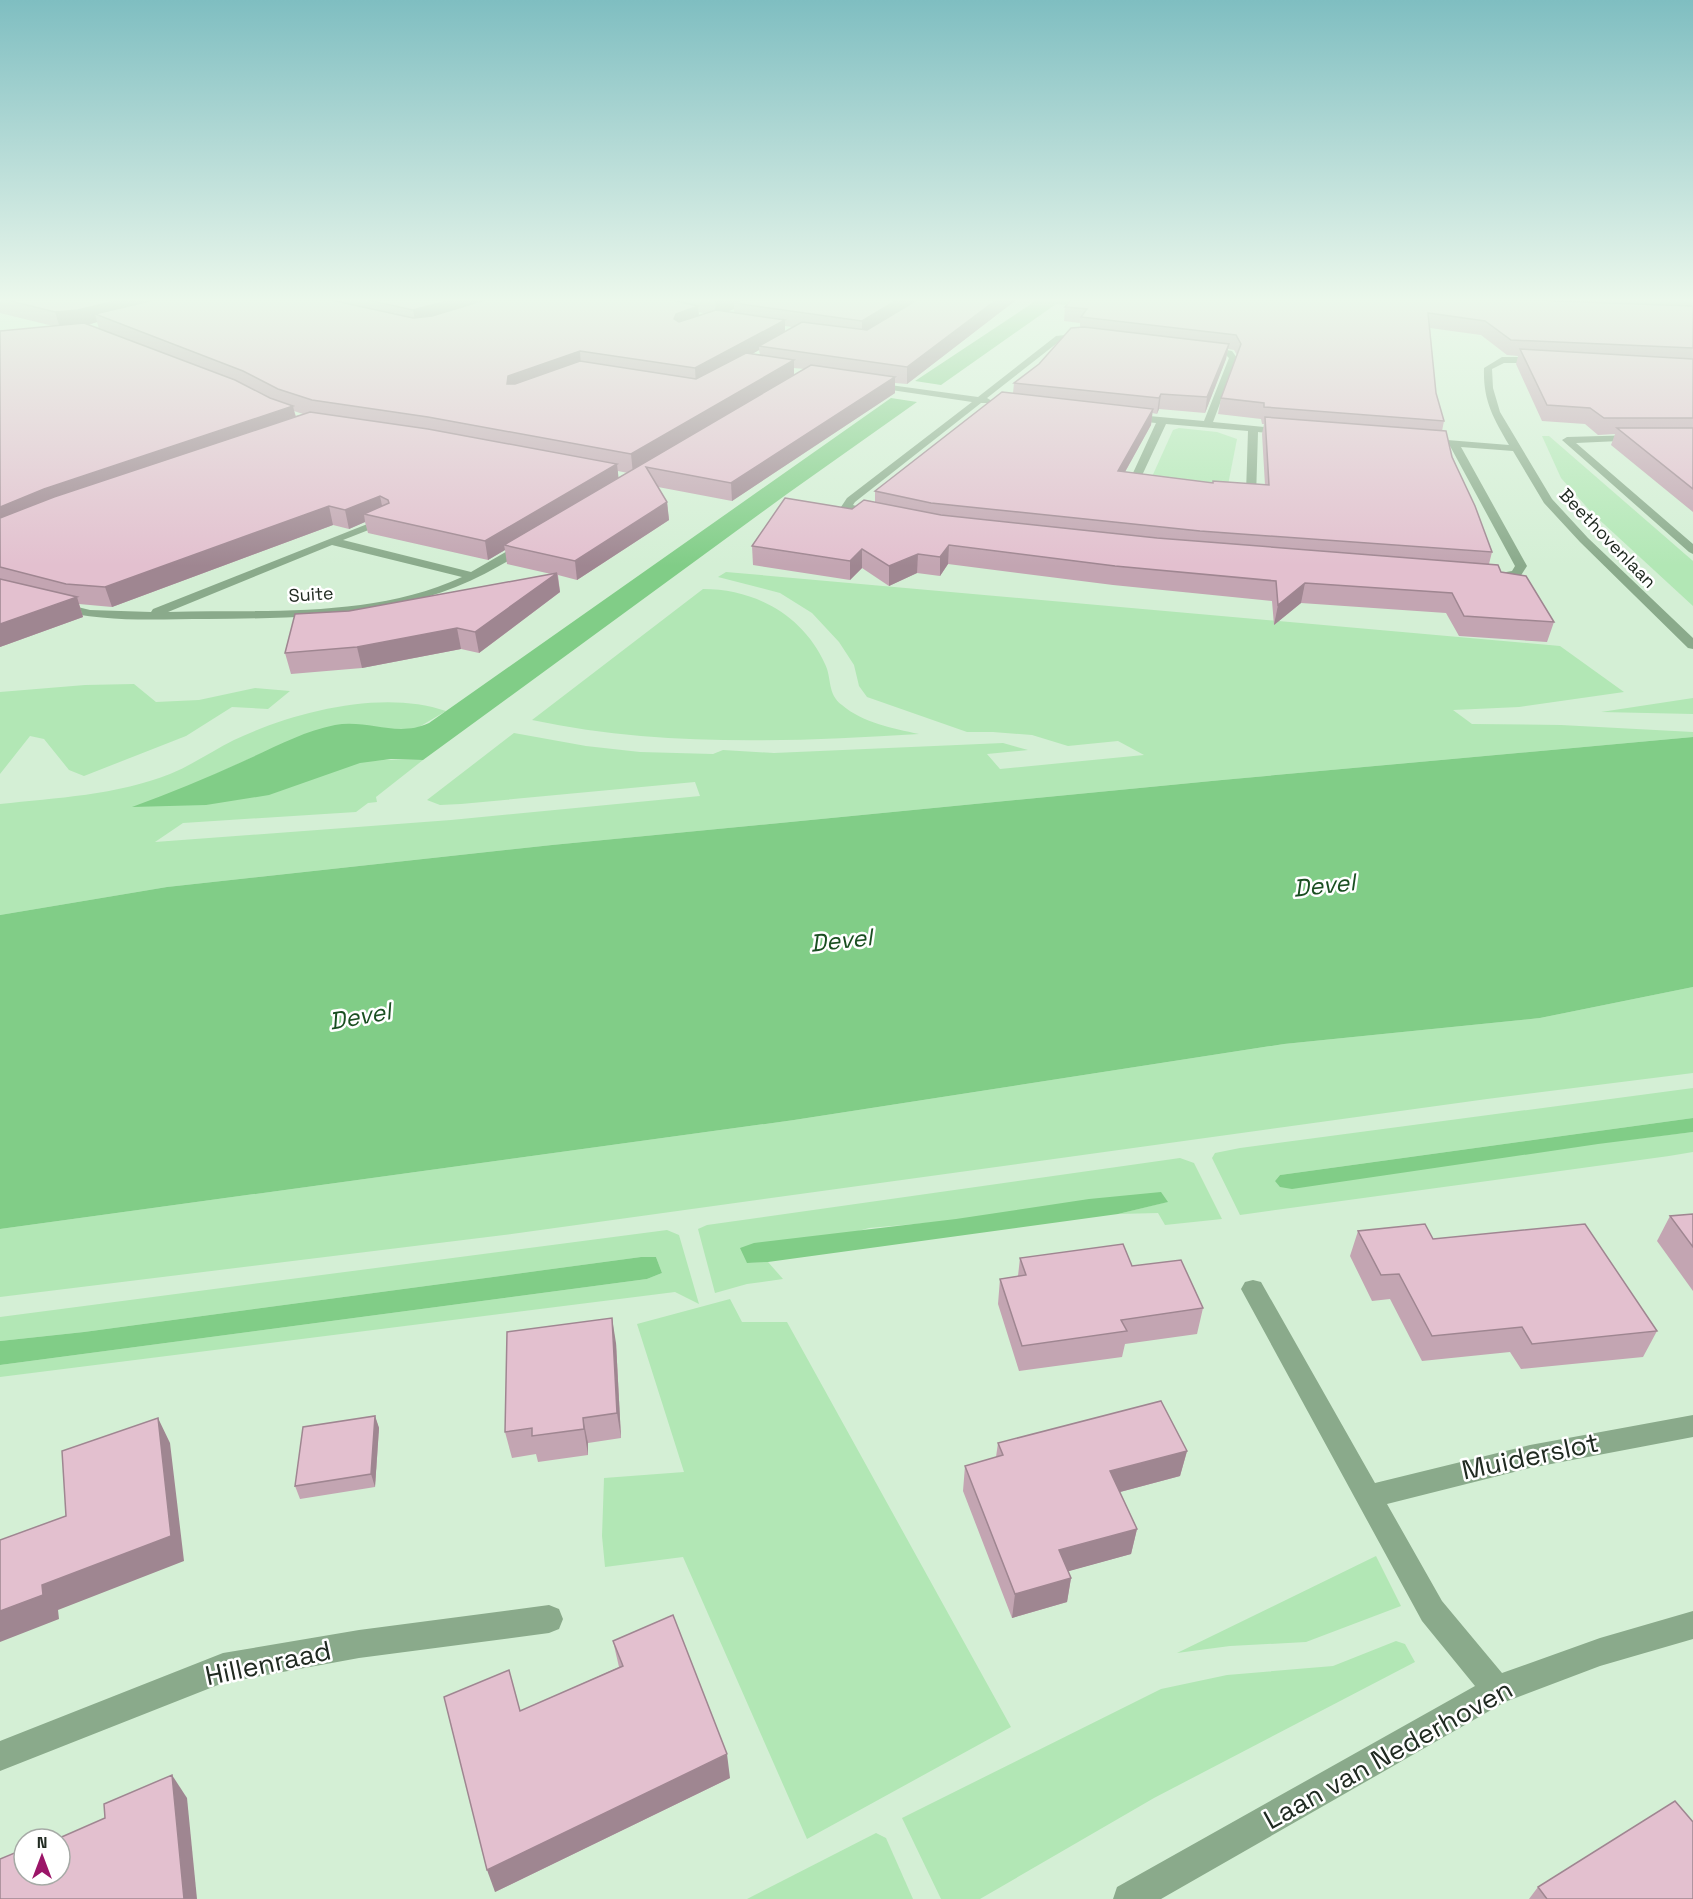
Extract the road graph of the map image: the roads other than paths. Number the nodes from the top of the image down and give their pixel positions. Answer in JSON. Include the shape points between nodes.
{"nodes":[{"id":1,"x":901,"y":389,"type":"edge"},
{"id":2,"x":995,"y":389,"type":"edge"},
{"id":3,"x":1221,"y":389,"type":"edge"},
{"id":4,"x":1489,"y":389,"type":"edge"},
{"id":5,"x":980,"y":400,"type":"junction"},
{"id":6,"x":1002,"y":402,"type":"edge"},
{"id":7,"x":1117,"y":416,"type":"edge"},
{"id":8,"x":1162,"y":421,"type":"junction"},
{"id":9,"x":1207,"y":425,"type":"junction"},
{"id":10,"x":1253,"y":429,"type":"junction"},
{"id":11,"x":1300,"y":433,"type":"edge"},
{"id":12,"x":1650,"y":438,"type":"edge"},
{"id":13,"x":1431,"y":442,"type":"edge"},
{"id":14,"x":1454,"y":444,"type":"junction"},
{"id":15,"x":1514,"y":448,"type":"junction"},
{"id":16,"x":1155,"y":488,"type":"edge"},
{"id":17,"x":1228,"y":495,"type":"edge"},
{"id":18,"x":883,"y":517,"type":"edge"},
{"id":19,"x":385,"y":520,"type":"edge"},
{"id":20,"x":534,"y":540,"type":"edge"},
{"id":21,"x":331,"y":542,"type":"junction"},
{"id":22,"x":1693,"y":550,"type":"edge"},
{"id":23,"x":474,"y":576,"type":"junction"},
{"id":24,"x":1476,"y":576,"type":"edge"},
{"id":25,"x":43,"y":601,"type":"edge"},
{"id":26,"x":146,"y":616,"type":"junction"},
{"id":27,"x":1693,"y":645,"type":"edge"},
{"id":28,"x":1253,"y":1289,"type":"dead end"},
{"id":29,"x":1693,"y":1426,"type":"edge"},
{"id":30,"x":1370,"y":1496,"type":"junction"},
{"id":31,"x":549,"y":1619,"type":"dead end"},
{"id":32,"x":1693,"y":1625,"type":"edge"},
{"id":33,"x":1497,"y":1690,"type":"junction"},
{"id":34,"x":0,"y":1756,"type":"edge"},
{"id":35,"x":1129,"y":1899,"type":"edge"}],
"edges":[{"from":1,"to":5,"type":"street"},
{"from":2,"to":5,"type":"street"},
{"from":3,"to":9,"type":"street"},
{"from":4,"to":15,"type":"street","name":"Beethovenlaan"},
{"from":5,"to":6,"type":"street"},
{"from":5,"to":18,"type":"street","via":[[847,507]]},
{"from":7,"to":8,"type":"street"},
{"from":8,"to":9,"type":"street"},
{"from":8,"to":16,"type":"street","via":[[1132,486]]},
{"from":9,"to":10,"type":"street"},
{"from":10,"to":11,"type":"street"},
{"from":10,"to":17,"type":"street","via":[[1251,497]]},
{"from":12,"to":22,"type":"street","name":"Beethovenlaan","via":[[1567,440]]},
{"from":13,"to":14,"type":"street"},
{"from":14,"to":15,"type":"street"},
{"from":14,"to":24,"type":"street","via":[[1521,566],[1516,574],[1508,576]]},
{"from":15,"to":27,"type":"street","name":"Beethovenlaan","via":[[1560,515]]},
{"from":19,"to":21,"type":"street","name":"Suite"},
{"from":20,"to":23,"type":"street","name":"Suite"},
{"from":21,"to":23,"type":"street"},
{"from":21,"to":26,"type":"street","name":"Suite"},
{"from":23,"to":26,"type":"street","name":"Suite","via":[[430,594],[368,607],[278,614]]},
{"from":25,"to":26,"type":"street","name":"Suite","via":[[63,608]]},
{"from":28,"to":30,"type":"street"},
{"from":29,"to":30,"type":"street","name":"Muiderslot","via":[[1600,1440]]},
{"from":30,"to":33,"type":"street","via":[[1432,1611]]},
{"from":31,"to":34,"type":"street","name":"Hillenraad","via":[[359,1644],[223,1668]]},
{"from":32,"to":33,"type":"street","name":"Laan van Nederhoven","via":[[1600,1652]]},
{"from":33,"to":35,"type":"street","name":"Laan van Nederhoven"}]}
